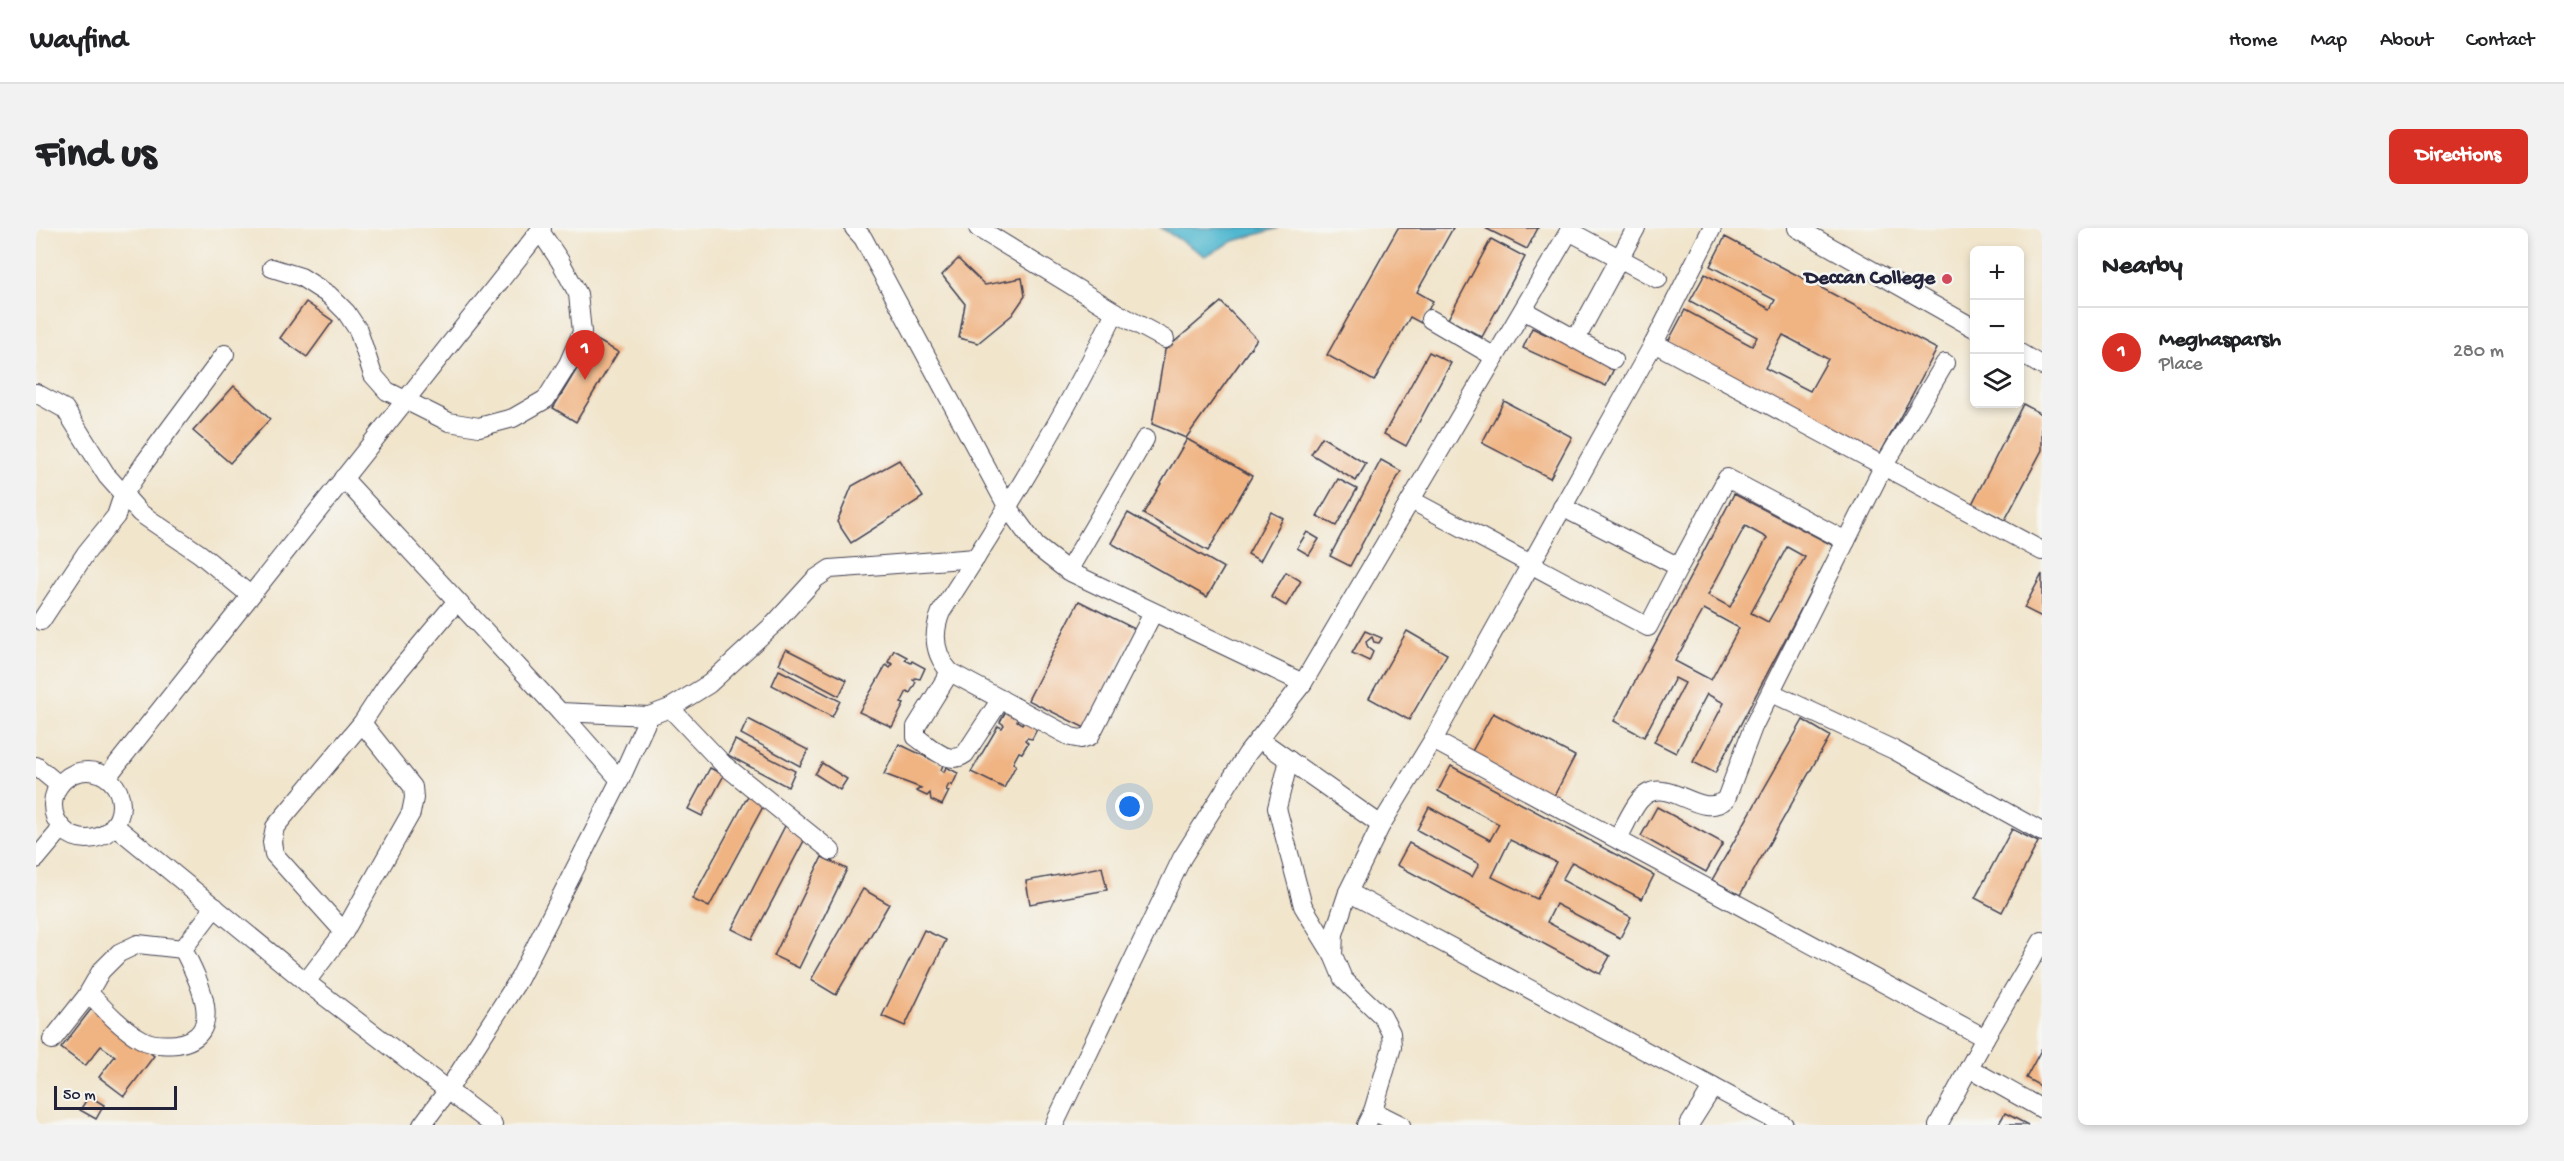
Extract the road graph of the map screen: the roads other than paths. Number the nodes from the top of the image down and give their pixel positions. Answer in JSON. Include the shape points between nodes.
{"nodes":[{"id":1,"x":854,"y":228,"type":"edge"},
{"id":2,"x":978,"y":228,"type":"edge"},
{"id":3,"x":1636,"y":228,"type":"edge"},
{"id":4,"x":1712,"y":228,"type":"edge"},
{"id":5,"x":1797,"y":228,"type":"edge"},
{"id":6,"x":541,"y":229,"type":"edge"},
{"id":7,"x":1570,"y":230,"type":"edge"},
{"id":8,"x":1619,"y":258,"type":"junction"},
{"id":9,"x":272,"y":268,"type":"dead end"},
{"id":10,"x":1658,"y":279,"type":"dead end"},
{"id":11,"x":1523,"y":310,"type":"junction"},
{"id":12,"x":1115,"y":312,"type":"junction"},
{"id":13,"x":1430,"y":320,"type":"dead end"},
{"id":14,"x":1970,"y":326,"type":"edge"},
{"id":15,"x":1165,"y":339,"type":"dead end"},
{"id":16,"x":1576,"y":339,"type":"junction"},
{"id":17,"x":1654,"y":343,"type":"junction"},
{"id":18,"x":225,"y":354,"type":"dead end"},
{"id":19,"x":2021,"y":354,"type":"edge"},
{"id":20,"x":1495,"y":357,"type":"junction"},
{"id":21,"x":1613,"y":360,"type":"dead end"},
{"id":22,"x":1945,"y":363,"type":"dead end"},
{"id":23,"x":2042,"y":366,"type":"edge"},
{"id":24,"x":36,"y":393,"type":"edge"},
{"id":25,"x":406,"y":399,"type":"junction"},
{"id":26,"x":1145,"y":439,"type":"dead end"},
{"id":27,"x":1883,"y":467,"type":"junction"},
{"id":28,"x":343,"y":478,"type":"junction"},
{"id":29,"x":123,"y":495,"type":"junction"},
{"id":30,"x":1411,"y":500,"type":"junction"},
{"id":31,"x":1562,"y":507,"type":"junction"},
{"id":32,"x":1008,"y":508,"type":"junction"},
{"id":33,"x":1846,"y":541,"type":"junction"},
{"id":34,"x":2042,"y":551,"type":"edge"},
{"id":35,"x":976,"y":558,"type":"junction"},
{"id":36,"x":1530,"y":566,"type":"junction"},
{"id":37,"x":1679,"y":567,"type":"junction"},
{"id":38,"x":1068,"y":571,"type":"junction"},
{"id":39,"x":250,"y":595,"type":"junction"},
{"id":40,"x":457,"y":601,"type":"junction"},
{"id":41,"x":1153,"y":613,"type":"junction"},
{"id":42,"x":42,"y":621,"type":"dead end"},
{"id":43,"x":950,"y":672,"type":"junction"},
{"id":44,"x":1303,"y":683,"type":"junction"},
{"id":45,"x":1772,"y":693,"type":"junction"},
{"id":46,"x":1001,"y":699,"type":"junction"},
{"id":47,"x":670,"y":708,"type":"junction"},
{"id":48,"x":560,"y":712,"type":"junction"},
{"id":49,"x":650,"y":716,"type":"junction"},
{"id":50,"x":362,"y":723,"type":"junction"},
{"id":51,"x":1259,"y":739,"type":"junction"},
{"id":52,"x":1433,"y":740,"type":"junction"},
{"id":53,"x":1289,"y":760,"type":"junction"},
{"id":54,"x":36,"y":766,"type":"edge"},
{"id":55,"x":107,"y":777,"type":"junction"},
{"id":56,"x":620,"y":780,"type":"junction"},
{"id":57,"x":59,"y":785,"type":"junction"},
{"id":58,"x":114,"y":825,"type":"junction"},
{"id":59,"x":1381,"y":825,"type":"junction"},
{"id":60,"x":62,"y":828,"type":"junction"},
{"id":61,"x":2042,"y":832,"type":"edge"},
{"id":62,"x":1618,"y":838,"type":"junction"},
{"id":63,"x":831,"y":851,"type":"dead end"},
{"id":64,"x":36,"y":859,"type":"edge"},
{"id":65,"x":1348,"y":892,"type":"junction"},
{"id":66,"x":215,"y":907,"type":"junction"},
{"id":67,"x":344,"y":932,"type":"junction"},
{"id":68,"x":2042,"y":942,"type":"edge"},
{"id":69,"x":183,"y":949,"type":"junction"},
{"id":70,"x":1333,"y":955,"type":"junction"},
{"id":71,"x":306,"y":982,"type":"junction"},
{"id":72,"x":89,"y":993,"type":"junction"},
{"id":73,"x":1985,"y":1038,"type":"junction"},
{"id":74,"x":52,"y":1040,"type":"dead end"},
{"id":75,"x":1969,"y":1068,"type":"junction"},
{"id":76,"x":1713,"y":1087,"type":"junction"},
{"id":77,"x":448,"y":1090,"type":"junction"},
{"id":78,"x":2042,"y":1109,"type":"edge"},
{"id":79,"x":1374,"y":1120,"type":"edge"},
{"id":80,"x":423,"y":1125,"type":"edge"},
{"id":81,"x":493,"y":1125,"type":"edge"},
{"id":82,"x":1054,"y":1125,"type":"edge"},
{"id":83,"x":1401,"y":1125,"type":"edge"},
{"id":84,"x":1689,"y":1125,"type":"edge"},
{"id":85,"x":1784,"y":1125,"type":"edge"},
{"id":86,"x":1938,"y":1125,"type":"edge"}],
"edges":[{"from":1,"to":32,"type":"lane","via":[[863,238]]},
{"from":2,"to":12,"type":"lane"},
{"from":3,"to":8,"type":"lane"},
{"from":4,"to":17,"type":"lane"},
{"from":5,"to":14,"type":"lane"},
{"from":6,"to":25,"type":"lane"},
{"from":6,"to":25,"type":"lane","via":[[578,294],[582,333],[546,399],[513,418],[479,426],[449,422]]},
{"from":7,"to":8,"type":"lane"},
{"from":7,"to":11,"type":"lane"},
{"from":8,"to":10,"type":"lane"},
{"from":8,"to":16,"type":"lane"},
{"from":9,"to":25,"type":"lane","via":[[301,277],[329,295],[358,330],[373,375],[387,391]]},
{"from":11,"to":16,"type":"lane"},
{"from":11,"to":20,"type":"lane"},
{"from":12,"to":15,"type":"lane"},
{"from":12,"to":32,"type":"lane"},
{"from":13,"to":20,"type":"lane"},
{"from":16,"to":21,"type":"lane"},
{"from":17,"to":27,"type":"lane"},
{"from":17,"to":31,"type":"lane"},
{"from":18,"to":29,"type":"lane"},
{"from":19,"to":23,"type":"lane"},
{"from":20,"to":30,"type":"lane"},
{"from":22,"to":27,"type":"lane"},
{"from":24,"to":29,"type":"lane","via":[[65,409]]},
{"from":25,"to":28,"type":"lane"},
{"from":26,"to":38,"type":"lane"},
{"from":27,"to":33,"type":"lane"},
{"from":27,"to":34,"type":"lane"},
{"from":28,"to":39,"type":"lane"},
{"from":28,"to":40,"type":"lane"},
{"from":29,"to":39,"type":"lane","via":[[140,513]]},
{"from":29,"to":42,"type":"lane","via":[[116,516],[86,553]]},
{"from":30,"to":36,"type":"lane"},
{"from":30,"to":44,"type":"lane"},
{"from":31,"to":36,"type":"lane"},
{"from":31,"to":37,"type":"lane"},
{"from":32,"to":35,"type":"lane"},
{"from":32,"to":38,"type":"lane","via":[[1036,546]]},
{"from":33,"to":37,"type":"lane","via":[[1727,478]]},
{"from":33,"to":45,"type":"lane"},
{"from":35,"to":43,"type":"lane","via":[[936,626],[938,653]]},
{"from":35,"to":47,"type":"lane","via":[[830,569],[815,579],[775,623],[709,684]]},
{"from":36,"to":37,"type":"lane","via":[[1648,627]]},
{"from":36,"to":52,"type":"lane"},
{"from":38,"to":41,"type":"lane"},
{"from":39,"to":55,"type":"lane"},
{"from":40,"to":48,"type":"lane"},
{"from":40,"to":50,"type":"lane","via":[[387,685]]},
{"from":41,"to":44,"type":"lane"},
{"from":41,"to":46,"type":"lane","via":[[1090,736],[1071,738]]},
{"from":43,"to":46,"type":"lane"},
{"from":43,"to":46,"type":"lane","via":[[916,727],[916,737],[948,759],[965,754]]},
{"from":44,"to":51,"type":"lane"},
{"from":45,"to":61,"type":"lane","via":[[1894,750]]},
{"from":45,"to":62,"type":"lane","via":[[1753,727],[1726,799],[1709,808],[1665,791],[1650,792],[1640,800]]},
{"from":47,"to":49,"type":"lane"},
{"from":47,"to":63,"type":"lane","via":[[723,764]]},
{"from":48,"to":49,"type":"lane"},
{"from":48,"to":56,"type":"lane"},
{"from":49,"to":56,"type":"lane"},
{"from":50,"to":67,"type":"lane","via":[[413,787],[414,798],[411,813]]},
{"from":50,"to":67,"type":"lane","via":[[275,827],[272,842],[274,854]]},
{"from":51,"to":53,"type":"lane"},
{"from":51,"to":82,"type":"lane","via":[[1182,858]]},
{"from":52,"to":59,"type":"lane"},
{"from":52,"to":62,"type":"lane"},
{"from":53,"to":59,"type":"lane"},
{"from":53,"to":70,"type":"lane","via":[[1277,808],[1303,906]]},
{"from":54,"to":57,"type":"lane"},
{"from":55,"to":57,"type":"lane","via":[[82,771]]},
{"from":55,"to":58,"type":"lane","via":[[120,799],[120,813]]},
{"from":56,"to":77,"type":"lane","via":[[519,979]]},
{"from":57,"to":60,"type":"lane","via":[[53,803]]},
{"from":58,"to":60,"type":"lane","via":[[92,838],[79,837]]},
{"from":58,"to":66,"type":"lane"},
{"from":59,"to":65,"type":"lane"},
{"from":60,"to":64,"type":"lane"},
{"from":62,"to":73,"type":"lane"},
{"from":65,"to":70,"type":"lane","via":[[1334,934]]},
{"from":65,"to":76,"type":"lane"},
{"from":66,"to":69,"type":"lane"},
{"from":66,"to":71,"type":"lane"},
{"from":67,"to":71,"type":"lane"},
{"from":68,"to":73,"type":"lane"},
{"from":69,"to":72,"type":"lane","via":[[138,944],[119,953],[100,971]]},
{"from":69,"to":72,"type":"lane","via":[[205,1001],[206,1018],[200,1033],[184,1043],[166,1045],[142,1040]]},
{"from":70,"to":79,"type":"lane","via":[[1342,979],[1382,1016],[1391,1033],[1392,1047]]},
{"from":71,"to":77,"type":"lane"},
{"from":72,"to":74,"type":"lane"},
{"from":73,"to":75,"type":"lane"},
{"from":75,"to":78,"type":"lane"},
{"from":75,"to":86,"type":"lane"},
{"from":76,"to":84,"type":"lane"},
{"from":76,"to":85,"type":"lane"},
{"from":77,"to":80,"type":"lane"},
{"from":77,"to":81,"type":"lane"},
{"from":79,"to":83,"type":"lane"}]}
